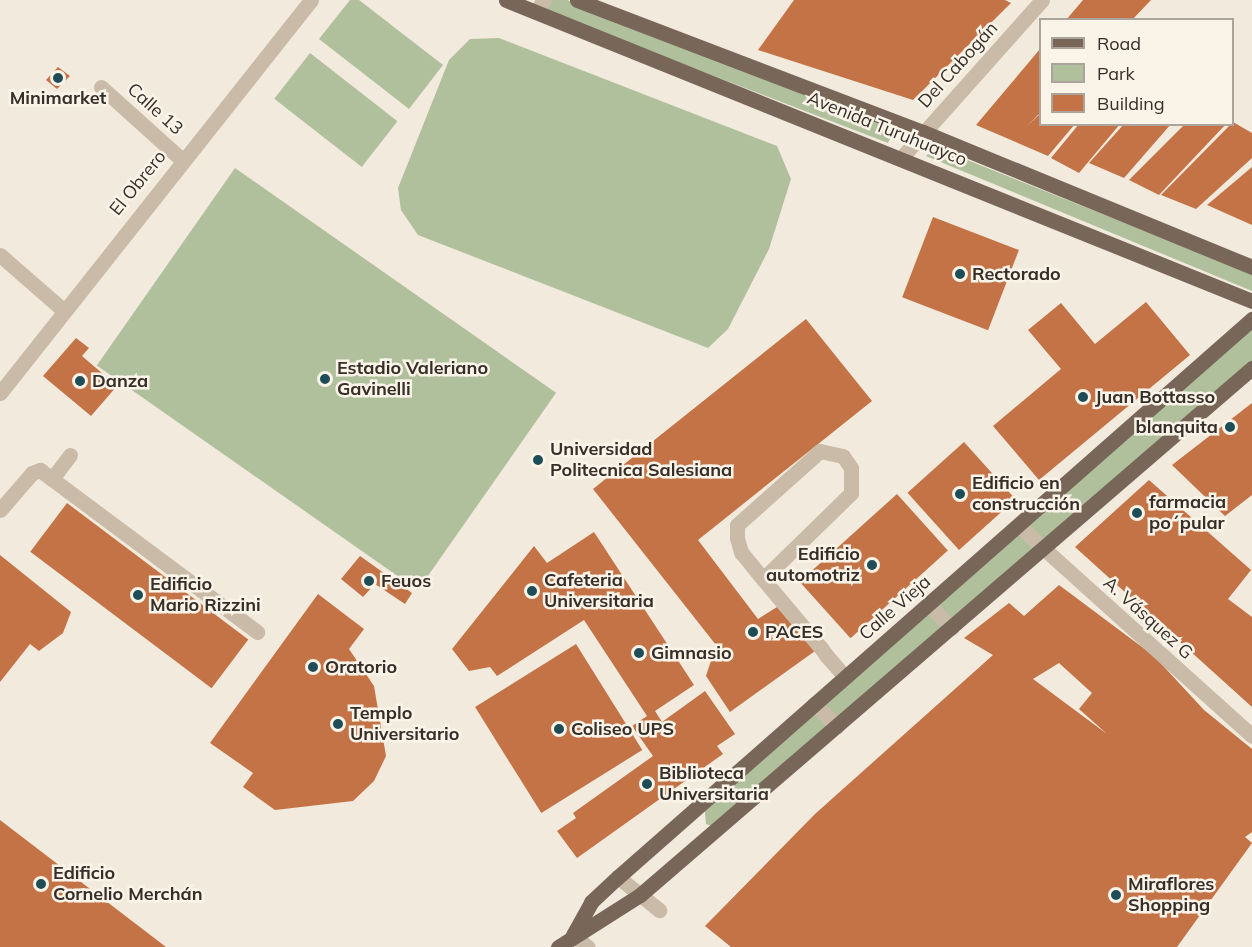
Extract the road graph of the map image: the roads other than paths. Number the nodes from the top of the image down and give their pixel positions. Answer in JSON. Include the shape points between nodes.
{"nodes":[{"id":1,"x":311,"y":0,"type":"edge"},
{"id":2,"x":506,"y":0,"type":"edge"},
{"id":3,"x":577,"y":0,"type":"edge"},
{"id":4,"x":1042,"y":0,"type":"edge"},
{"id":5,"x":540,"y":6,"type":"edge"},
{"id":6,"x":101,"y":87,"type":"dead end"},
{"id":7,"x":923,"y":132,"type":"junction"},
{"id":8,"x":903,"y":156,"type":"junction"},
{"id":9,"x":182,"y":160,"type":"junction"},
{"id":10,"x":0,"y":255,"type":"edge"},
{"id":11,"x":1252,"y":267,"type":"edge"},
{"id":12,"x":1252,"y":301,"type":"edge"},
{"id":13,"x":62,"y":309,"type":"junction"},
{"id":14,"x":1252,"y":319,"type":"edge"},
{"id":15,"x":1252,"y":368,"type":"edge"},
{"id":16,"x":0,"y":393,"type":"edge"},
{"id":17,"x":70,"y":455,"type":"dead end"},
{"id":18,"x":52,"y":479,"type":"junction"},
{"id":19,"x":0,"y":510,"type":"edge"},
{"id":20,"x":1020,"y":527,"type":"junction"},
{"id":21,"x":1043,"y":550,"type":"junction"},
{"id":22,"x":763,"y":579,"type":"junction"},
{"id":23,"x":930,"y":605,"type":"junction"},
{"id":24,"x":951,"y":628,"type":"junction"},
{"id":25,"x":256,"y":632,"type":"dead end"},
{"id":26,"x":845,"y":677,"type":"junction"},
{"id":27,"x":814,"y":704,"type":"junction"},
{"id":28,"x":837,"y":726,"type":"junction"},
{"id":29,"x":1252,"y":736,"type":"edge"},
{"id":30,"x":618,"y":877,"type":"junction"},
{"id":31,"x":640,"y":895,"type":"junction"},
{"id":32,"x":659,"y":910,"type":"dead end"},
{"id":33,"x":573,"y":935,"type":"junction"},
{"id":34,"x":558,"y":947,"type":"edge"},
{"id":35,"x":588,"y":947,"type":"edge"}],
"edges":[{"from":1,"to":9,"type":"street","name":"El Obrero"},
{"from":2,"to":5,"type":"main road","name":"Avenida Turuhuayco"},
{"from":3,"to":7,"type":"main road","name":"Avenida Turuhuayco"},
{"from":4,"to":7,"type":"street","name":"Del Cabogán"},
{"from":5,"to":8,"type":"main road","name":"Avenida Turuhuayco"},
{"from":6,"to":9,"type":"street","name":"Calle 13"},
{"from":7,"to":8,"type":"street","name":"Del Cabogán"},
{"from":7,"to":11,"type":"main road","name":"Avenida Turuhuayco"},
{"from":8,"to":12,"type":"main road","name":"Avenida Turuhuayco"},
{"from":9,"to":13,"type":"street","name":"El Obrero"},
{"from":10,"to":13,"type":"street"},
{"from":13,"to":16,"type":"street","name":"El Obrero"},
{"from":14,"to":20,"type":"main road","name":"Calle Vieja"},
{"from":15,"to":21,"type":"main road","name":"Calle Vieja"},
{"from":17,"to":18,"type":"street"},
{"from":18,"to":19,"type":"street","via":[[40,470],[32,473]]},
{"from":18,"to":25,"type":"street"},
{"from":20,"to":21,"type":"street","name":"A. Vásquez G"},
{"from":20,"to":23,"type":"main road","name":"Calle Vieja"},
{"from":21,"to":24,"type":"main road","name":"Calle Vieja"},
{"from":21,"to":29,"type":"street","name":"A. Vásquez G"},
{"from":22,"to":22,"type":"street","via":[[741,552],[737,525],[820,451],[843,456],[851,468],[850,493]]},
{"from":22,"to":26,"type":"street"},
{"from":23,"to":24,"type":"street"},
{"from":23,"to":26,"type":"main road","name":"Calle Vieja"},
{"from":24,"to":28,"type":"main road","name":"Calle Vieja"},
{"from":26,"to":27,"type":"main road","name":"Calle Vieja"},
{"from":27,"to":28,"type":"street"},
{"from":27,"to":30,"type":"main road","name":"Calle Vieja"},
{"from":28,"to":31,"type":"main road","name":"Calle Vieja"},
{"from":30,"to":31,"type":"street"},
{"from":30,"to":33,"type":"main road","name":"Calle Vieja","via":[[591,902]]},
{"from":31,"to":32,"type":"street"},
{"from":31,"to":33,"type":"main road","name":"Calle Vieja","via":[[605,922]]},
{"from":33,"to":34,"type":"main road","name":"Calle Vieja"},
{"from":33,"to":35,"type":"street"}]}
